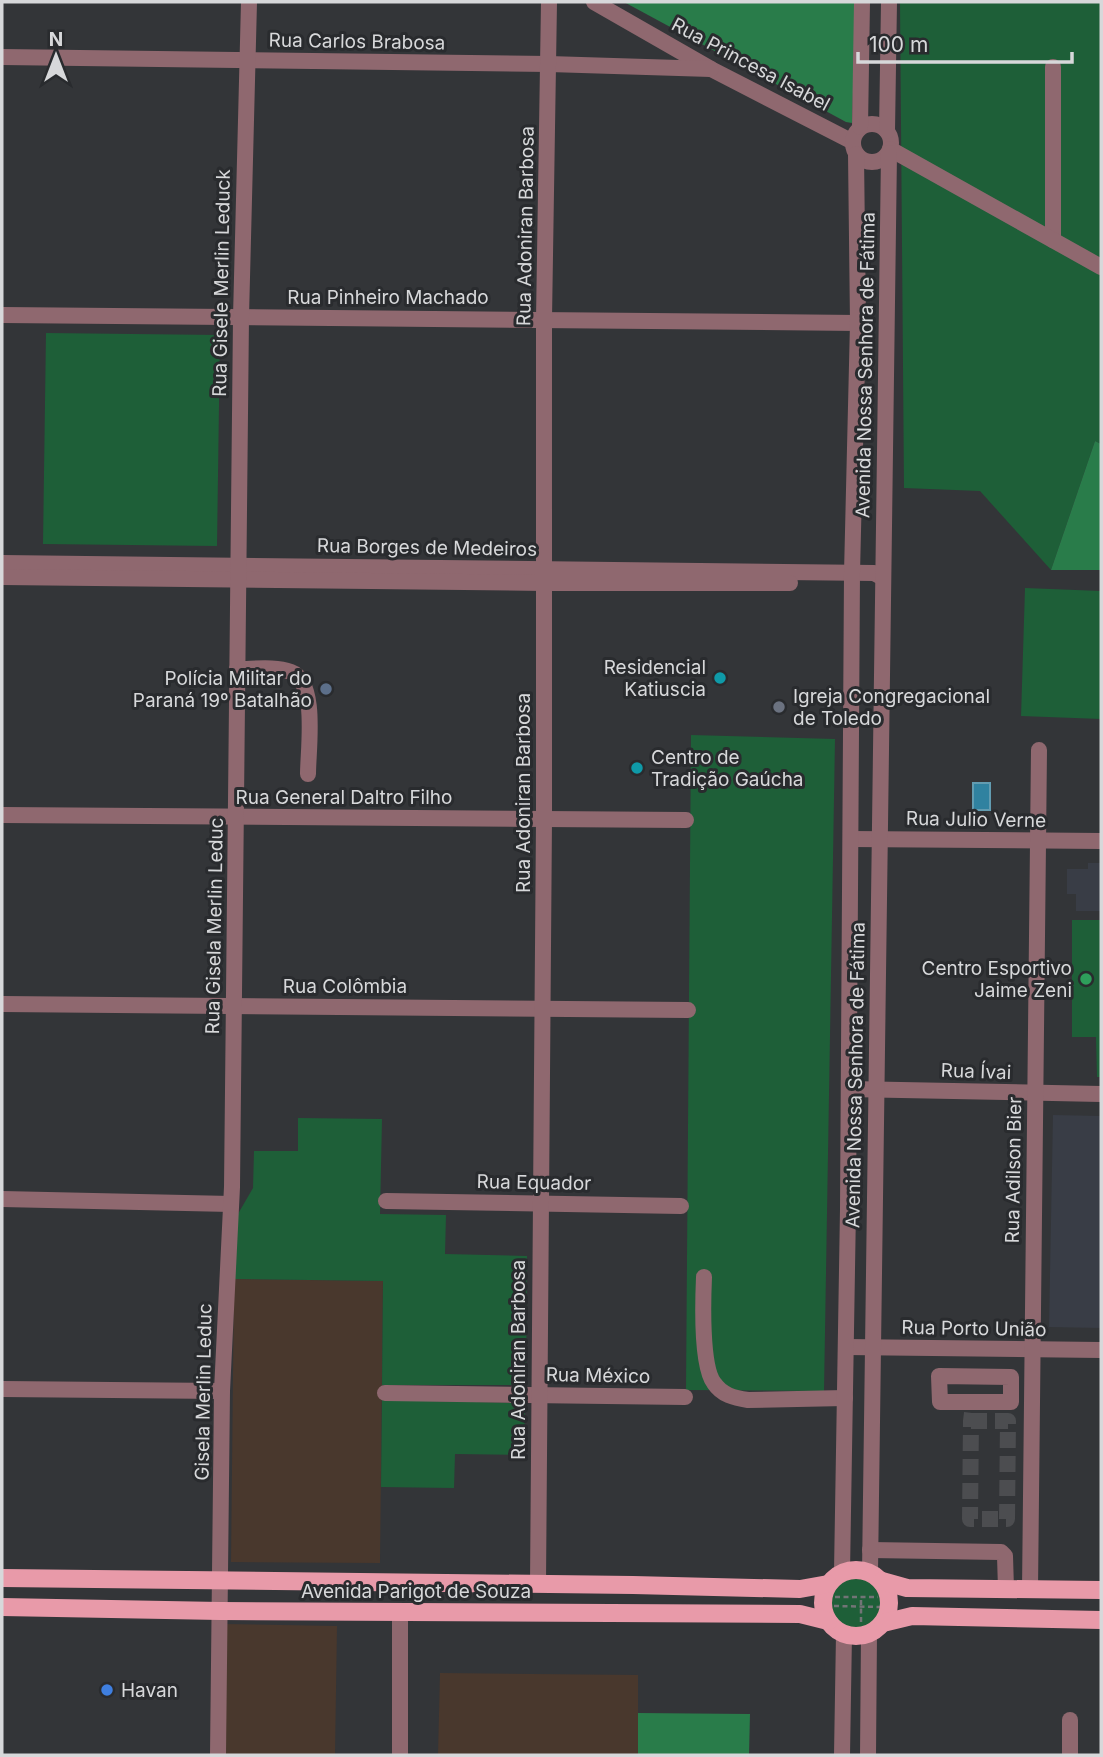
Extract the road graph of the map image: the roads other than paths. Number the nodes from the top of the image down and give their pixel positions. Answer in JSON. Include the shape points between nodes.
{"nodes":[{"id":1,"x":248,"y":2,"type":"edge"},
{"id":2,"x":549,"y":2,"type":"edge"},
{"id":3,"x":594,"y":2,"type":"edge"},
{"id":4,"x":862,"y":2,"type":"edge"},
{"id":5,"x":889,"y":2,"type":"edge"},
{"id":6,"x":2,"y":57,"type":"edge"},
{"id":7,"x":248,"y":61,"type":"junction"},
{"id":8,"x":549,"y":64,"type":"junction"},
{"id":9,"x":1053,"y":67,"type":"dead end"},
{"id":10,"x":711,"y":69,"type":"junction"},
{"id":11,"x":887,"y":131,"type":"junction"},
{"id":12,"x":856,"y":141,"type":"junction"},
{"id":13,"x":890,"y":151,"type":"junction"},
{"id":14,"x":1053,"y":240,"type":"junction"},
{"id":15,"x":1101,"y":267,"type":"edge"},
{"id":16,"x":2,"y":315,"type":"edge"},
{"id":17,"x":240,"y":317,"type":"junction"},
{"id":18,"x":544,"y":319,"type":"junction"},
{"id":19,"x":858,"y":323,"type":"junction"},
{"id":20,"x":2,"y":563,"type":"edge"},
{"id":21,"x":239,"y":571,"type":"junction"},
{"id":22,"x":2,"y":577,"type":"edge"},
{"id":23,"x":545,"y":577,"type":"junction"},
{"id":24,"x":852,"y":578,"type":"junction"},
{"id":25,"x":883,"y":578,"type":"junction"},
{"id":26,"x":237,"y":669,"type":"junction"},
{"id":27,"x":1039,"y":750,"type":"dead end"},
{"id":28,"x":308,"y":774,"type":"dead end"},
{"id":29,"x":2,"y":815,"type":"edge"},
{"id":30,"x":236,"y":817,"type":"junction"},
{"id":31,"x":544,"y":819,"type":"junction"},
{"id":32,"x":686,"y":820,"type":"dead end"},
{"id":33,"x":851,"y":839,"type":"junction"},
{"id":34,"x":879,"y":839,"type":"junction"},
{"id":35,"x":1039,"y":841,"type":"junction"},
{"id":36,"x":1101,"y":841,"type":"edge"},
{"id":37,"x":2,"y":1004,"type":"edge"},
{"id":38,"x":234,"y":1006,"type":"junction"},
{"id":39,"x":542,"y":1008,"type":"junction"},
{"id":40,"x":688,"y":1010,"type":"dead end"},
{"id":41,"x":849,"y":1089,"type":"junction"},
{"id":42,"x":876,"y":1089,"type":"junction"},
{"id":43,"x":1036,"y":1094,"type":"junction"},
{"id":44,"x":1101,"y":1094,"type":"edge"},
{"id":45,"x":2,"y":1199,"type":"edge"},
{"id":46,"x":386,"y":1201,"type":"dead end"},
{"id":47,"x":231,"y":1204,"type":"junction"},
{"id":48,"x":541,"y":1204,"type":"junction"},
{"id":49,"x":681,"y":1206,"type":"dead end"},
{"id":50,"x":704,"y":1277,"type":"dead end"},
{"id":51,"x":846,"y":1348,"type":"junction"},
{"id":52,"x":873,"y":1348,"type":"junction"},
{"id":53,"x":972,"y":1349,"type":"junction"},
{"id":54,"x":1031,"y":1350,"type":"junction"},
{"id":55,"x":1101,"y":1350,"type":"edge"},
{"id":56,"x":972,"y":1377,"type":"junction"},
{"id":57,"x":2,"y":1389,"type":"edge"},
{"id":58,"x":222,"y":1391,"type":"junction"},
{"id":59,"x":385,"y":1393,"type":"dead end"},
{"id":60,"x":539,"y":1395,"type":"junction"},
{"id":61,"x":685,"y":1396,"type":"dead end"},
{"id":62,"x":845,"y":1398,"type":"junction"},
{"id":63,"x":972,"y":1408,"type":"junction"},
{"id":64,"x":870,"y":1550,"type":"junction"},
{"id":65,"x":876,"y":1577,"type":"junction"},
{"id":66,"x":2,"y":1578,"type":"edge"},
{"id":67,"x":835,"y":1578,"type":"junction"},
{"id":68,"x":221,"y":1580,"type":"junction"},
{"id":69,"x":538,"y":1584,"type":"junction"},
{"id":70,"x":1006,"y":1589,"type":"junction"},
{"id":71,"x":1030,"y":1590,"type":"junction"},
{"id":72,"x":1101,"y":1590,"type":"edge"},
{"id":73,"x":2,"y":1607,"type":"edge"},
{"id":74,"x":220,"y":1611,"type":"junction"},
{"id":75,"x":400,"y":1612,"type":"junction"},
{"id":76,"x":1101,"y":1620,"type":"edge"},
{"id":77,"x":828,"y":1621,"type":"junction"},
{"id":78,"x":876,"y":1628,"type":"junction"},
{"id":79,"x":844,"y":1634,"type":"junction"},
{"id":80,"x":1070,"y":1720,"type":"dead end"},
{"id":81,"x":218,"y":1755,"type":"edge"},
{"id":82,"x":400,"y":1755,"type":"edge"},
{"id":83,"x":842,"y":1755,"type":"edge"},
{"id":84,"x":868,"y":1755,"type":"edge"},
{"id":85,"x":1070,"y":1755,"type":"edge"}],
"edges":[{"from":1,"to":7,"type":"street","name":"Rua Gisele Merlin Leduck"},
{"from":2,"to":8,"type":"street","name":"Rua Adoniran Barbosa"},
{"from":3,"to":10,"type":"street","name":"Rua Princesa Isabel"},
{"from":4,"to":12,"type":"street","name":"Avenida Nossa Senhora de Fátima"},
{"from":5,"to":11,"type":"street","name":"Avenida Nossa Senhora de Fátima"},
{"from":6,"to":7,"type":"street","name":"Rua Carlos Brabosa"},
{"from":7,"to":8,"type":"street","name":"Rua Carlos Brabosa"},
{"from":7,"to":17,"type":"street","name":"Rua Gisele Merlin Leduck"},
{"from":8,"to":10,"type":"street","name":"Rua Carlos Brabosa"},
{"from":8,"to":18,"type":"street","name":"Rua Adoniran Barbosa"},
{"from":9,"to":14,"type":"street"},
{"from":10,"to":12,"type":"street","name":"Rua Princesa Isabel"},
{"from":11,"to":12,"type":"street","via":[[872,123]]},
{"from":11,"to":13,"type":"street","name":"Avenida Nossa Senhora de Fátima"},
{"from":12,"to":13,"type":"street","via":[[865,161],[875,162]]},
{"from":12,"to":19,"type":"street","name":"Avenida Nossa Senhora de Fátima"},
{"from":13,"to":14,"type":"street"},
{"from":13,"to":25,"type":"street","name":"Avenida Nossa Senhora de Fátima"},
{"from":14,"to":15,"type":"street"},
{"from":16,"to":17,"type":"street","name":"Rua Pinheiro Machado"},
{"from":17,"to":18,"type":"street","name":"Rua Pinheiro Machado"},
{"from":17,"to":21,"type":"street","name":"Rua Gisele Merlin Leduck"},
{"from":18,"to":19,"type":"street","name":"Rua Pinheiro Machado"},
{"from":18,"to":23,"type":"street","name":"Rua Adoniran Barbosa"},
{"from":19,"to":24,"type":"street","name":"Avenida Nossa Senhora de Fátima"},
{"from":20,"to":21,"type":"street","name":"Rua Borges de Medeiros"},
{"from":21,"to":22,"type":"street","name":"Rua Borges de Medeiros"},
{"from":21,"to":23,"type":"street","name":"Rua Borges de Medeiros"},
{"from":21,"to":26,"type":"street","name":"Rua Gisela Merlin Leduc"},
{"from":23,"to":24,"type":"street","name":"Rua Borges de Medeiros"},
{"from":23,"to":31,"type":"street","name":"Rua Adoniran Barbosa"},
{"from":24,"to":25,"type":"street","via":[[874,573]]},
{"from":24,"to":33,"type":"street","name":"Avenida Nossa Senhora de Fátima"},
{"from":25,"to":34,"type":"street","name":"Avenida Nossa Senhora de Fátima"},
{"from":26,"to":28,"type":"street","via":[[275,669],[302,680],[309,696]]},
{"from":26,"to":30,"type":"street","name":"Rua Gisela Merlin Leduc"},
{"from":27,"to":35,"type":"street","name":"Rua Adilson Bier"},
{"from":29,"to":30,"type":"street","name":"Rua General Daltro Filho"},
{"from":30,"to":31,"type":"street","name":"Rua General Daltro Filho"},
{"from":30,"to":38,"type":"street","name":"Rua Gisela Merlin Leduc"},
{"from":31,"to":32,"type":"street","name":"Rua General Daltro Filho"},
{"from":31,"to":39,"type":"street","name":"Rua Adoniran Barbosa"},
{"from":33,"to":34,"type":"street","name":"Rua Julio Verne"},
{"from":33,"to":41,"type":"street","name":"Avenida Nossa Senhora de Fátima"},
{"from":34,"to":35,"type":"street","name":"Rua Julio Verne"},
{"from":34,"to":42,"type":"street","name":"Avenida Nossa Senhora de Fátima"},
{"from":35,"to":36,"type":"street","name":"Rua Julio Verne"},
{"from":35,"to":43,"type":"street","name":"Rua Adilson Bier"},
{"from":37,"to":38,"type":"street","name":"Rua Colômbia"},
{"from":38,"to":39,"type":"street","name":"Rua Colômbia"},
{"from":38,"to":47,"type":"street","name":"Rua Gisela Merlin Leduc"},
{"from":39,"to":40,"type":"street","name":"Rua Colômbia"},
{"from":39,"to":48,"type":"street","name":"Rua Adoniran Barbosa"},
{"from":41,"to":42,"type":"street","name":"Rua Ívai"},
{"from":41,"to":51,"type":"street","name":"Avenida Nossa Senhora de Fátima"},
{"from":42,"to":43,"type":"street","name":"Rua Ívai"},
{"from":42,"to":52,"type":"street","name":"Avenida Nossa Senhora de Fátima"},
{"from":43,"to":44,"type":"street","name":"Rua Ívai"},
{"from":43,"to":54,"type":"street","name":"Rua Adilson Bier"},
{"from":45,"to":47,"type":"street"},
{"from":46,"to":48,"type":"street","name":"Rua Equador"},
{"from":47,"to":58,"type":"street","name":"Gisela Merlin Leduc"},
{"from":48,"to":49,"type":"street","name":"Rua Equador"},
{"from":48,"to":60,"type":"street","name":"Rua Adoniran Barbosa"},
{"from":50,"to":62,"type":"street","via":[[706,1358],[712,1381],[722,1392],[748,1400]]},
{"from":51,"to":52,"type":"street","name":"Rua Porto União"},
{"from":51,"to":62,"type":"street","name":"Avenida Nossa Senhora de Fátima"},
{"from":52,"to":53,"type":"street","name":"Rua Porto União"},
{"from":52,"to":64,"type":"street","name":"Avenida Nossa Senhora de Fátima"},
{"from":53,"to":54,"type":"street","name":"Rua Porto União"},
{"from":53,"to":56,"type":"street"},
{"from":54,"to":55,"type":"street","name":"Rua Porto União"},
{"from":54,"to":71,"type":"street","name":"Rua Adilson Bier"},
{"from":56,"to":63,"type":"street"},
{"from":56,"to":63,"type":"street","via":[[939,1377],[940,1402]]},
{"from":56,"to":63,"type":"street","via":[[1011,1377],[1011,1402]]},
{"from":57,"to":58,"type":"street"},
{"from":58,"to":68,"type":"street","name":"Gisela Merlin Leduc"},
{"from":59,"to":60,"type":"street","name":"Rua México"},
{"from":60,"to":61,"type":"street","name":"Rua México"},
{"from":60,"to":69,"type":"street","name":"Rua Adoniran Barbosa"},
{"from":62,"to":67,"type":"street","name":"Avenida Nossa Senhora de Fátima"},
{"from":64,"to":65,"type":"street","name":"Avenida Nossa Senhora de Fátima"},
{"from":64,"to":70,"type":"street","via":[[1001,1552]]},
{"from":65,"to":67,"type":"main road","name":"Avenida Parigot de Souza","via":[[859,1569]]},
{"from":65,"to":70,"type":"main road","name":"Avenida Parigot de Souza","via":[[907,1588]]},
{"from":65,"to":78,"type":"main road","via":[[889,1598],[889,1608]]},
{"from":66,"to":68,"type":"main road","name":"Avenida Parigot de Souza"},
{"from":67,"to":69,"type":"main road","name":"Avenida Parigot de Souza","via":[[800,1589]]},
{"from":67,"to":77,"type":"main road","via":[[822,1606]]},
{"from":68,"to":69,"type":"main road","name":"Avenida Parigot de Souza"},
{"from":68,"to":74,"type":"street","name":"Gisela Merlin Leduc"},
{"from":70,"to":71,"type":"main road","name":"Avenida Parigot de Souza"},
{"from":71,"to":72,"type":"main road","name":"Avenida Parigot de Souza"},
{"from":73,"to":74,"type":"main road","name":"Avenida Parigot de Souza"},
{"from":74,"to":75,"type":"main road","name":"Avenida Parigot de Souza"},
{"from":74,"to":81,"type":"street","name":"Gisela Merlin Leduc"},
{"from":75,"to":77,"type":"main road","name":"Avenida Parigot de Souza","via":[[800,1614]]},
{"from":75,"to":82,"type":"street"},
{"from":76,"to":78,"type":"main road","via":[[912,1616]]},
{"from":77,"to":79,"type":"main road","name":"Avenida Parigot de Souza"},
{"from":78,"to":79,"type":"main road","via":[[860,1636]]},
{"from":78,"to":84,"type":"street"},
{"from":79,"to":83,"type":"street"},
{"from":80,"to":85,"type":"street"}]}
